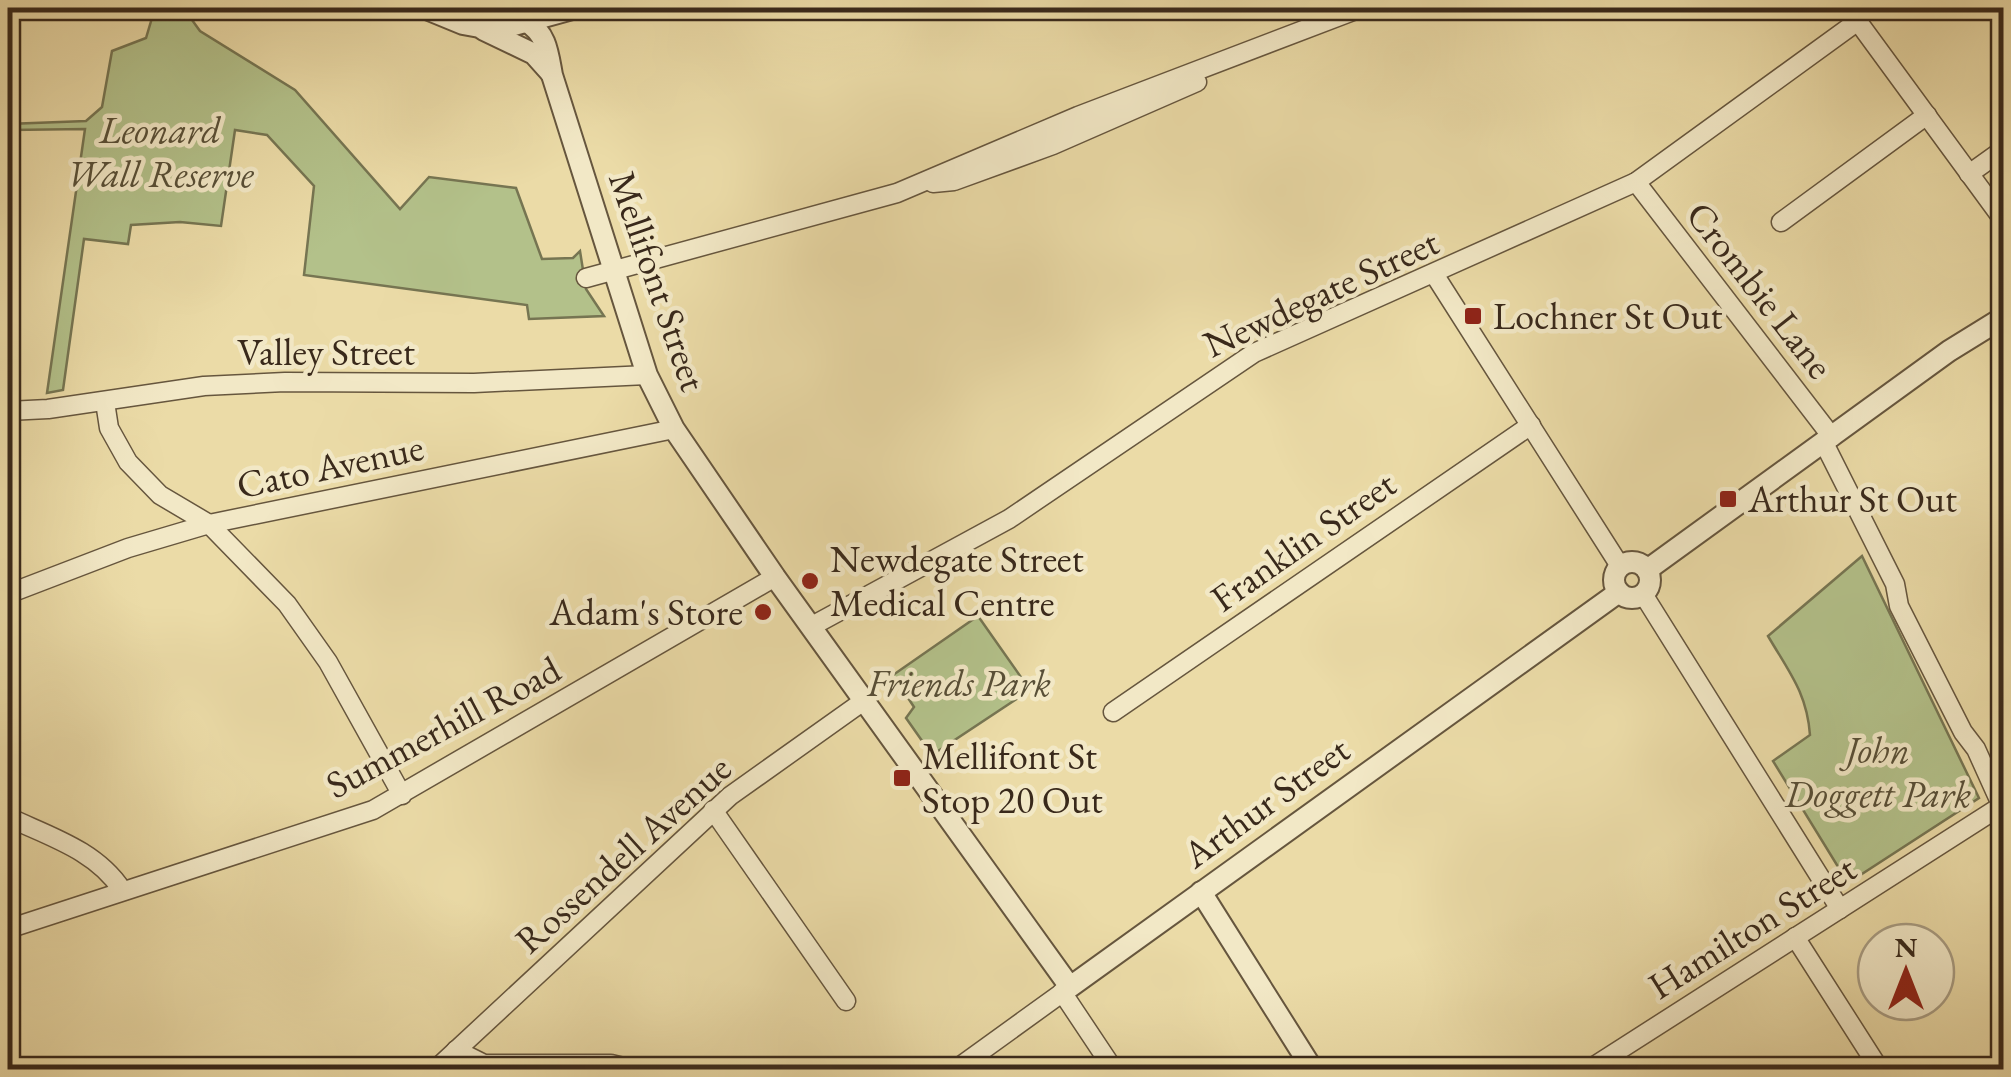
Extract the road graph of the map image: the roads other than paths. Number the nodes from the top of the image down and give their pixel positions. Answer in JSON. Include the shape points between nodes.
{"nodes":[{"id":1,"x":424,"y":8,"type":"edge"},
{"id":2,"x":576,"y":8,"type":"edge"},
{"id":3,"x":1361,"y":8,"type":"edge"},
{"id":4,"x":1850,"y":11,"type":"edge"},
{"id":5,"x":531,"y":15,"type":"edge"},
{"id":6,"x":481,"y":29,"type":"junction"},
{"id":7,"x":534,"y":54,"type":"junction"},
{"id":8,"x":552,"y":75,"type":"junction"},
{"id":9,"x":1927,"y":115,"type":"junction"},
{"id":10,"x":2004,"y":149,"type":"edge"},
{"id":11,"x":1969,"y":174,"type":"junction"},
{"id":12,"x":1636,"y":182,"type":"junction"},
{"id":13,"x":2004,"y":221,"type":"edge"},
{"id":14,"x":1781,"y":222,"type":"dead end"},
{"id":15,"x":616,"y":270,"type":"junction"},
{"id":16,"x":1434,"y":274,"type":"junction"},
{"id":17,"x":586,"y":278,"type":"dead end"},
{"id":18,"x":2004,"y":318,"type":"edge"},
{"id":19,"x":647,"y":375,"type":"junction"},
{"id":20,"x":105,"y":402,"type":"junction"},
{"id":21,"x":8,"y":411,"type":"edge"},
{"id":22,"x":1531,"y":425,"type":"junction"},
{"id":23,"x":674,"y":429,"type":"junction"},
{"id":24,"x":1828,"y":440,"type":"junction"},
{"id":25,"x":209,"y":524,"type":"junction"},
{"id":26,"x":1620,"y":566,"type":"junction"},
{"id":27,"x":1648,"y":570,"type":"junction"},
{"id":28,"x":775,"y":577,"type":"junction"},
{"id":29,"x":1619,"y":592,"type":"junction"},
{"id":30,"x":8,"y":594,"type":"edge"},
{"id":31,"x":1643,"y":594,"type":"junction"},
{"id":32,"x":812,"y":626,"type":"junction"},
{"id":33,"x":865,"y":700,"type":"junction"},
{"id":34,"x":1113,"y":712,"type":"dead end"},
{"id":35,"x":402,"y":795,"type":"junction"},
{"id":36,"x":2002,"y":809,"type":"edge"},
{"id":37,"x":713,"y":810,"type":"junction"},
{"id":38,"x":8,"y":817,"type":"edge"},
{"id":39,"x":122,"y":890,"type":"junction"},
{"id":40,"x":1200,"y":892,"type":"junction"},
{"id":41,"x":1840,"y":910,"type":"junction"},
{"id":42,"x":8,"y":929,"type":"edge"},
{"id":43,"x":1795,"y":937,"type":"junction"},
{"id":44,"x":1066,"y":989,"type":"junction"},
{"id":45,"x":846,"y":1001,"type":"dead end"},
{"id":46,"x":456,"y":1050,"type":"junction"},
{"id":47,"x":435,"y":1070,"type":"edge"},
{"id":48,"x":636,"y":1070,"type":"edge"},
{"id":49,"x":955,"y":1070,"type":"edge"},
{"id":50,"x":1114,"y":1070,"type":"edge"},
{"id":51,"x":1313,"y":1070,"type":"edge"},
{"id":52,"x":1588,"y":1070,"type":"edge"},
{"id":53,"x":1880,"y":1070,"type":"edge"}],
"edges":[{"from":1,"to":6,"type":"street","name":"Mellifont Street"},
{"from":2,"to":5,"type":"street"},
{"from":3,"to":15,"type":"street","via":[[920,184]]},
{"from":4,"to":9,"type":"street"},
{"from":4,"to":12,"type":"street","name":"Newdegate Street"},
{"from":5,"to":6,"type":"street","via":[[505,28]]},
{"from":5,"to":7,"type":"street","name":"Mellifont Street","via":[[524,34]]},
{"from":5,"to":8,"type":"street","name":"Mellifont Street"},
{"from":6,"to":7,"type":"street","name":"Mellifont Street"},
{"from":7,"to":8,"type":"street","name":"Mellifont Street"},
{"from":8,"to":15,"type":"street","name":"Mellifont Street"},
{"from":9,"to":11,"type":"street"},
{"from":9,"to":14,"type":"street"},
{"from":10,"to":11,"type":"street"},
{"from":11,"to":13,"type":"street"},
{"from":12,"to":16,"type":"street","name":"Newdegate Street"},
{"from":12,"to":24,"type":"street","name":"Crombie Lane"},
{"from":15,"to":17,"type":"street"},
{"from":15,"to":19,"type":"street","name":"Mellifont Street"},
{"from":16,"to":22,"type":"street"},
{"from":16,"to":32,"type":"street","name":"Newdegate Street","via":[[1254,353],[1009,519]]},
{"from":18,"to":24,"type":"street"},
{"from":19,"to":20,"type":"street","name":"Valley Street","via":[[204,386]]},
{"from":19,"to":23,"type":"street","name":"Mellifont Street"},
{"from":20,"to":21,"type":"street","name":"Valley Street"},
{"from":20,"to":25,"type":"street","via":[[109,428],[128,462],[169,501]]},
{"from":22,"to":26,"type":"street"},
{"from":22,"to":34,"type":"street","name":"Franklin Street"},
{"from":23,"to":25,"type":"street","name":"Cato Avenue"},
{"from":23,"to":28,"type":"street","name":"Mellifont Street"},
{"from":24,"to":27,"type":"street"},
{"from":24,"to":36,"type":"street","name":"Crombie Lane","via":[[1899,606]]},
{"from":25,"to":30,"type":"street","name":"Cato Avenue"},
{"from":25,"to":35,"type":"street","via":[[308,632]]},
{"from":26,"to":27,"type":"street","via":[[1635,562]]},
{"from":26,"to":29,"type":"street","via":[[1614,581]]},
{"from":27,"to":31,"type":"street"},
{"from":28,"to":32,"type":"street","name":"Mellifont Street"},
{"from":28,"to":35,"type":"street","name":"Summerhill Road"},
{"from":29,"to":31,"type":"street"},
{"from":29,"to":40,"type":"street","name":"Arthur Street"},
{"from":31,"to":41,"type":"street"},
{"from":32,"to":33,"type":"street","name":"Mellifont Street"},
{"from":33,"to":37,"type":"street","name":"Rossendell Avenue"},
{"from":33,"to":44,"type":"street","name":"Mellifont Street"},
{"from":35,"to":39,"type":"street","name":"Summerhill Road","via":[[359,816]]},
{"from":36,"to":41,"type":"street","name":"Hamilton Street"},
{"from":37,"to":45,"type":"street"},
{"from":37,"to":46,"type":"street","name":"Rossendell Avenue"},
{"from":38,"to":39,"type":"street","via":[[82,852]]},
{"from":39,"to":42,"type":"street","name":"Summerhill Road"},
{"from":40,"to":44,"type":"street","name":"Arthur Street"},
{"from":40,"to":51,"type":"street"},
{"from":41,"to":43,"type":"street","name":"Hamilton Street"},
{"from":43,"to":52,"type":"street","name":"Hamilton Street"},
{"from":43,"to":53,"type":"street"},
{"from":44,"to":49,"type":"street","name":"Arthur Street"},
{"from":44,"to":50,"type":"street"},
{"from":46,"to":47,"type":"street","name":"Rossendell Avenue"},
{"from":46,"to":48,"type":"street","via":[[484,1064]]}]}
